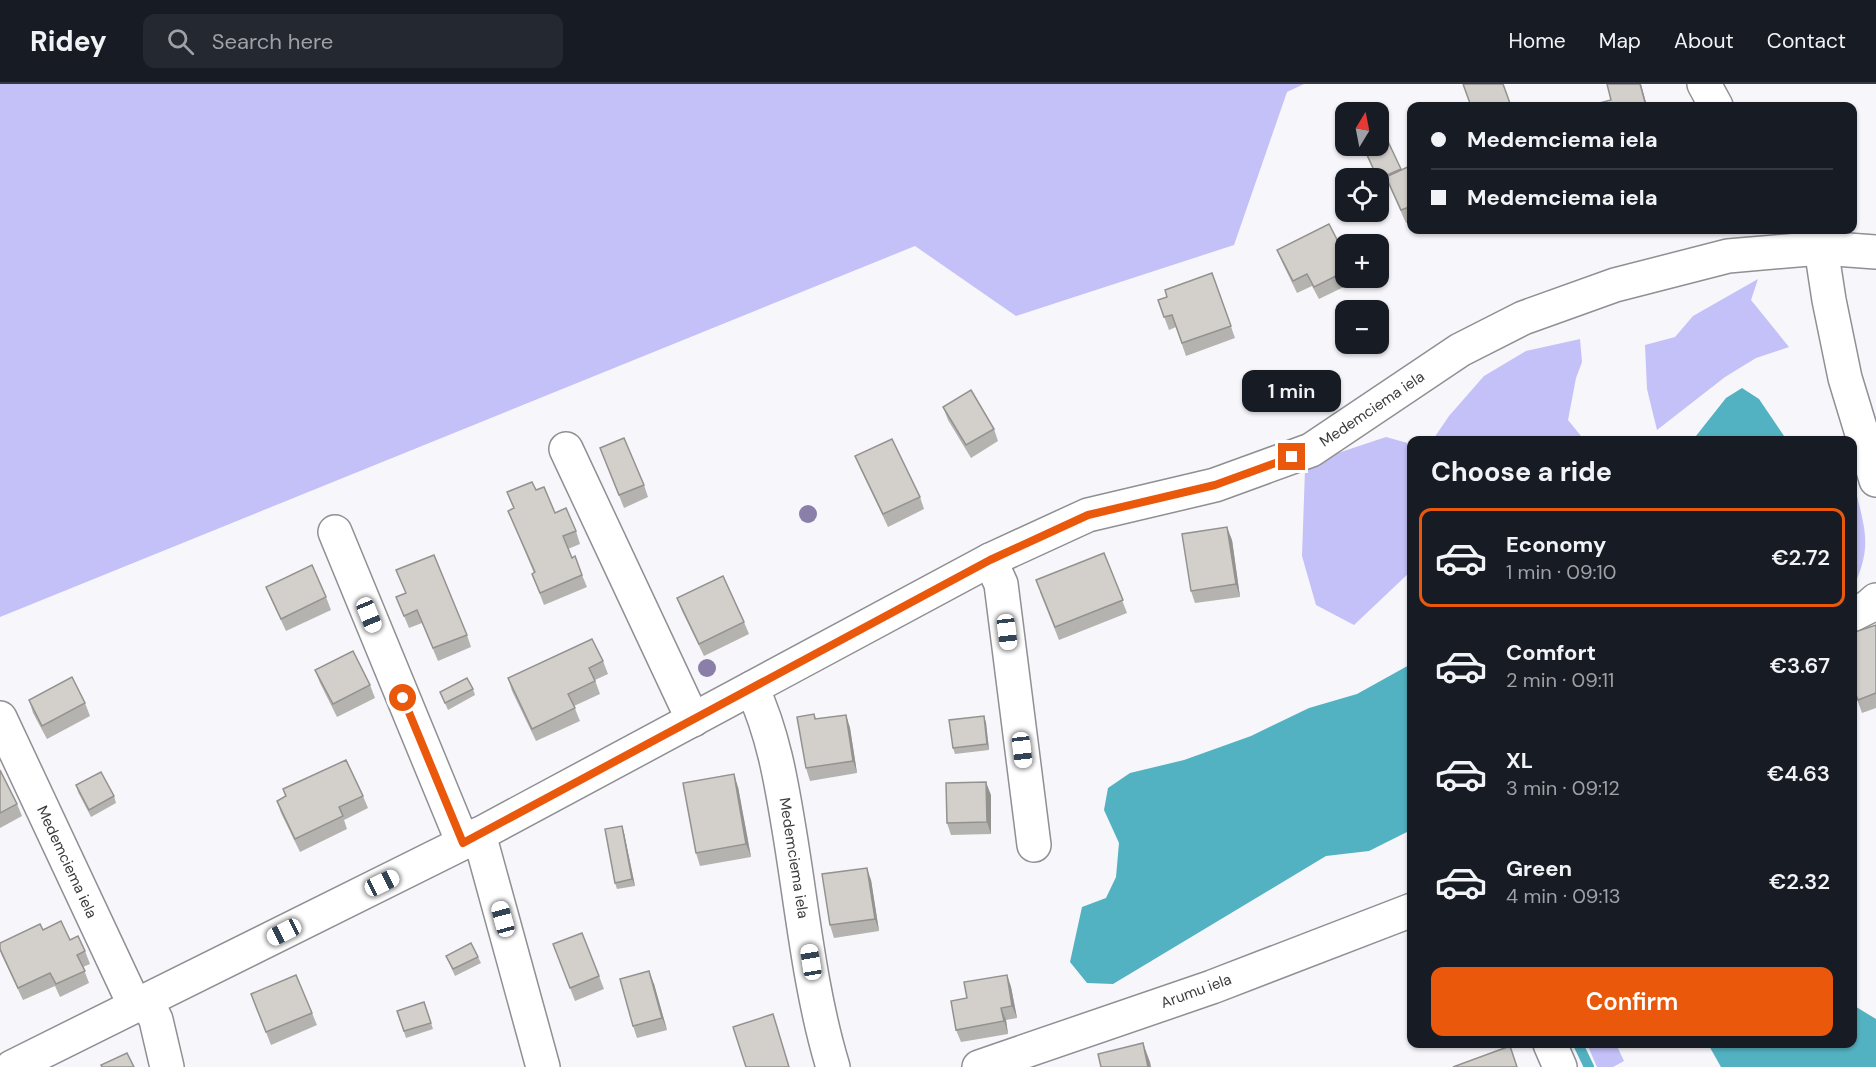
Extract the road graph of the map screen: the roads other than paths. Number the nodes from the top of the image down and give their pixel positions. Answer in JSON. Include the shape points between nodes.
{"nodes":[{"id":1,"x":1704,"y":84,"type":"edge"},
{"id":2,"x":1714,"y":102,"type":"edge"},
{"id":3,"x":1779,"y":240,"type":"edge"},
{"id":4,"x":1821,"y":248,"type":"junction"},
{"id":5,"x":1876,"y":252,"type":"edge"},
{"id":6,"x":566,"y":450,"type":"dead end"},
{"id":7,"x":1876,"y":480,"type":"edge"},
{"id":8,"x":336,"y":532,"type":"dead end"},
{"id":9,"x":990,"y":560,"type":"junction"},
{"id":10,"x":1876,"y":600,"type":"edge"},
{"id":11,"x":1857,"y":612,"type":"edge"},
{"id":12,"x":752,"y":688,"type":"junction"},
{"id":13,"x":0,"y":718,"type":"edge"},
{"id":14,"x":693,"y":720,"type":"junction"},
{"id":15,"x":471,"y":839,"type":"junction"},
{"id":16,"x":1034,"y":845,"type":"dead end"},
{"id":17,"x":1407,"y":912,"type":"edge"},
{"id":18,"x":141,"y":1004,"type":"junction"},
{"id":19,"x":1552,"y":1048,"type":"edge"},
{"id":20,"x":12,"y":1067,"type":"edge"},
{"id":21,"x":167,"y":1067,"type":"edge"},
{"id":22,"x":543,"y":1067,"type":"edge"},
{"id":23,"x":833,"y":1067,"type":"edge"},
{"id":24,"x":979,"y":1067,"type":"edge"},
{"id":25,"x":1560,"y":1067,"type":"edge"}],
"edges":[{"from":1,"to":2,"type":"street"},
{"from":3,"to":4,"type":"street","name":"Medemciema iela"},
{"from":3,"to":9,"type":"street","name":"Medemciema iela","via":[[1615,285],[1523,318],[1460,350],[1311,450],[1215,485],[1088,515]]},
{"from":4,"to":5,"type":"street","name":"Medemciema iela"},
{"from":4,"to":7,"type":"street","via":[[1845,378]]},
{"from":6,"to":14,"type":"street"},
{"from":8,"to":15,"type":"street"},
{"from":9,"to":12,"type":"street","name":"Medemciema iela"},
{"from":9,"to":16,"type":"street","via":[[1001,584]]},
{"from":10,"to":11,"type":"street"},
{"from":12,"to":14,"type":"street","name":"Medemciema iela"},
{"from":12,"to":23,"type":"street","name":"Medemciema iela","via":[[764,713],[780,771],[814,984]]},
{"from":13,"to":18,"type":"street","name":"Medemciema iela"},
{"from":14,"to":15,"type":"street","name":"Medemciema iela"},
{"from":15,"to":18,"type":"street","name":"Medemciema iela"},
{"from":15,"to":22,"type":"street"},
{"from":17,"to":24,"type":"street","name":"Arumu iela","via":[[1212,987]]},
{"from":18,"to":20,"type":"street","name":"Medemciema iela"},
{"from":18,"to":21,"type":"street","name":"Medemciema iela","via":[[156,1020]]},
{"from":19,"to":25,"type":"street"}]}
